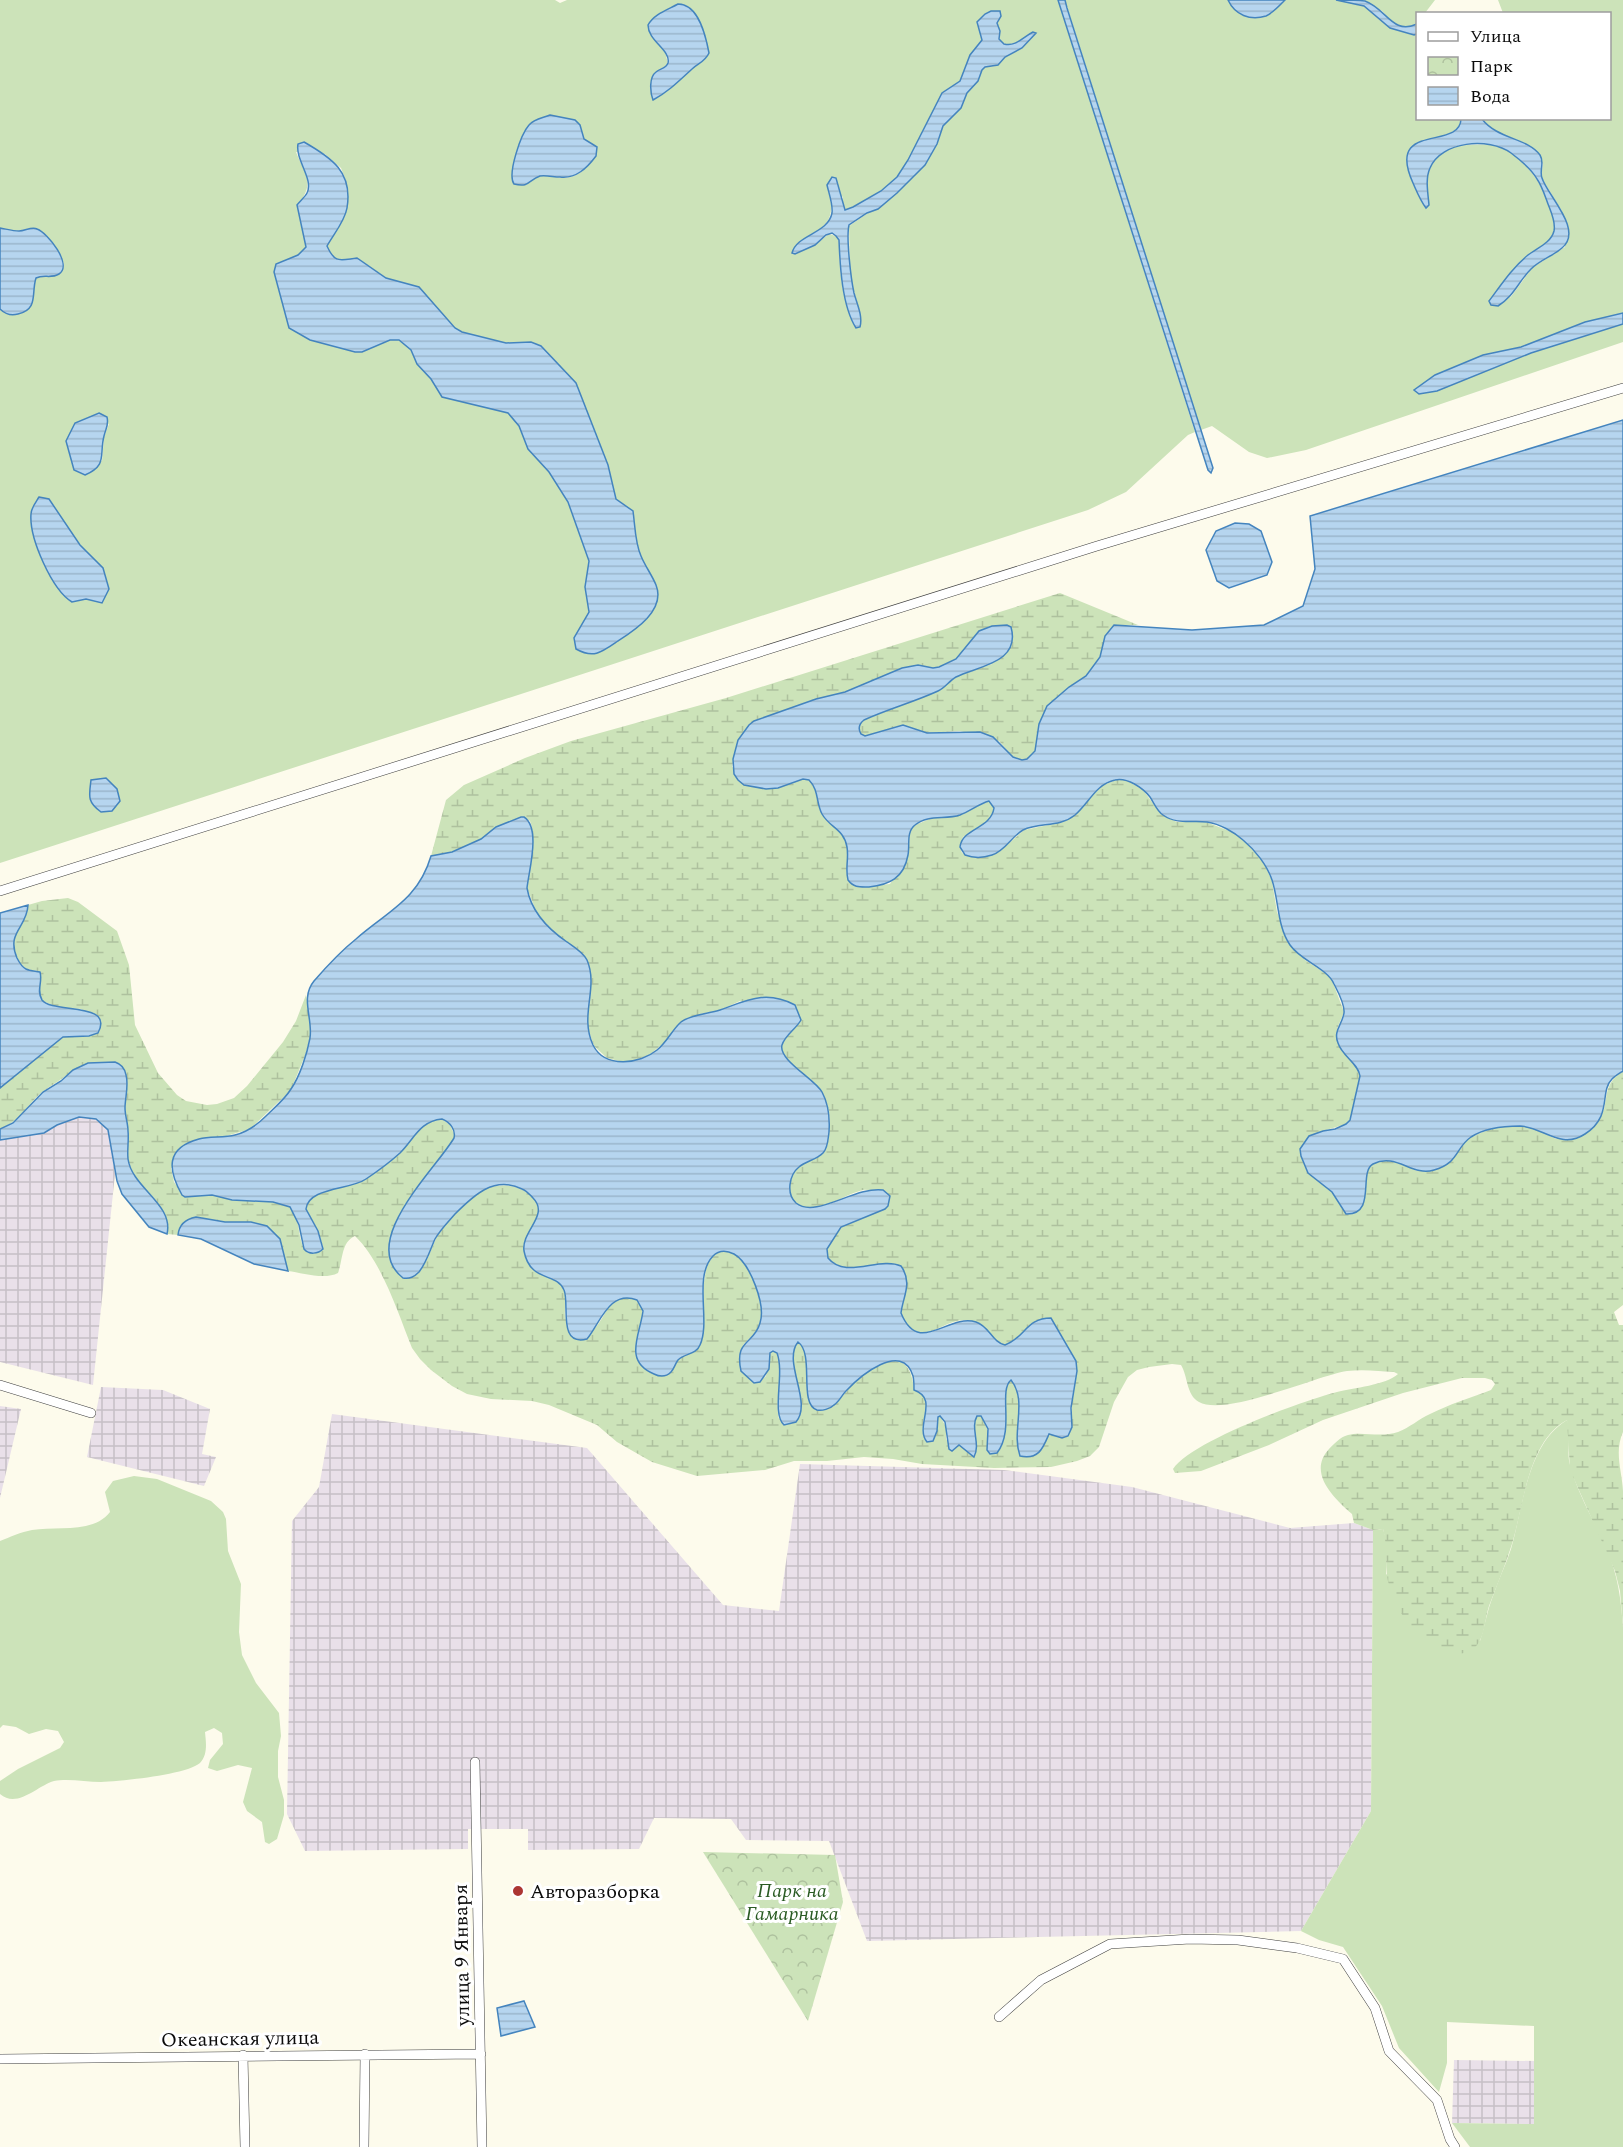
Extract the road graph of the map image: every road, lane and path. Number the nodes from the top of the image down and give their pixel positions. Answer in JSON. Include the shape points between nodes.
{"nodes":[{"id":1,"x":1623,"y":388,"type":"edge"},
{"id":2,"x":0,"y":891,"type":"edge"},
{"id":3,"x":0,"y":1385,"type":"edge"},
{"id":4,"x":91,"y":1413,"type":"dead end"},
{"id":5,"x":474,"y":1762,"type":"dead end"},
{"id":6,"x":999,"y":2017,"type":"dead end"},
{"id":7,"x":365,"y":2054,"type":"junction"},
{"id":8,"x":481,"y":2054,"type":"junction"},
{"id":9,"x":243,"y":2055,"type":"junction"},
{"id":10,"x":0,"y":2060,"type":"edge"},
{"id":11,"x":245,"y":2147,"type":"edge"},
{"id":12,"x":364,"y":2147,"type":"edge"},
{"id":13,"x":482,"y":2147,"type":"edge"},
{"id":14,"x":1455,"y":2147,"type":"edge"}],
"edges":[{"from":1,"to":2,"type":"street","via":[[1096,546]]},
{"from":3,"to":4,"type":"street"},
{"from":5,"to":8,"type":"street","name":"улица 9 Января"},
{"from":6,"to":14,"type":"street","via":[[1041,1980],[1110,1944],[1238,1940],[1343,1959],[1375,2008],[1389,2051],[1437,2100]]},
{"from":7,"to":8,"type":"street","name":"Океанская улица"},
{"from":7,"to":9,"type":"street","name":"Океанская улица"},
{"from":7,"to":12,"type":"street"},
{"from":8,"to":13,"type":"street","name":"улица 9 Января"},
{"from":9,"to":10,"type":"street","name":"Океанская улица"},
{"from":9,"to":11,"type":"street"}]}
